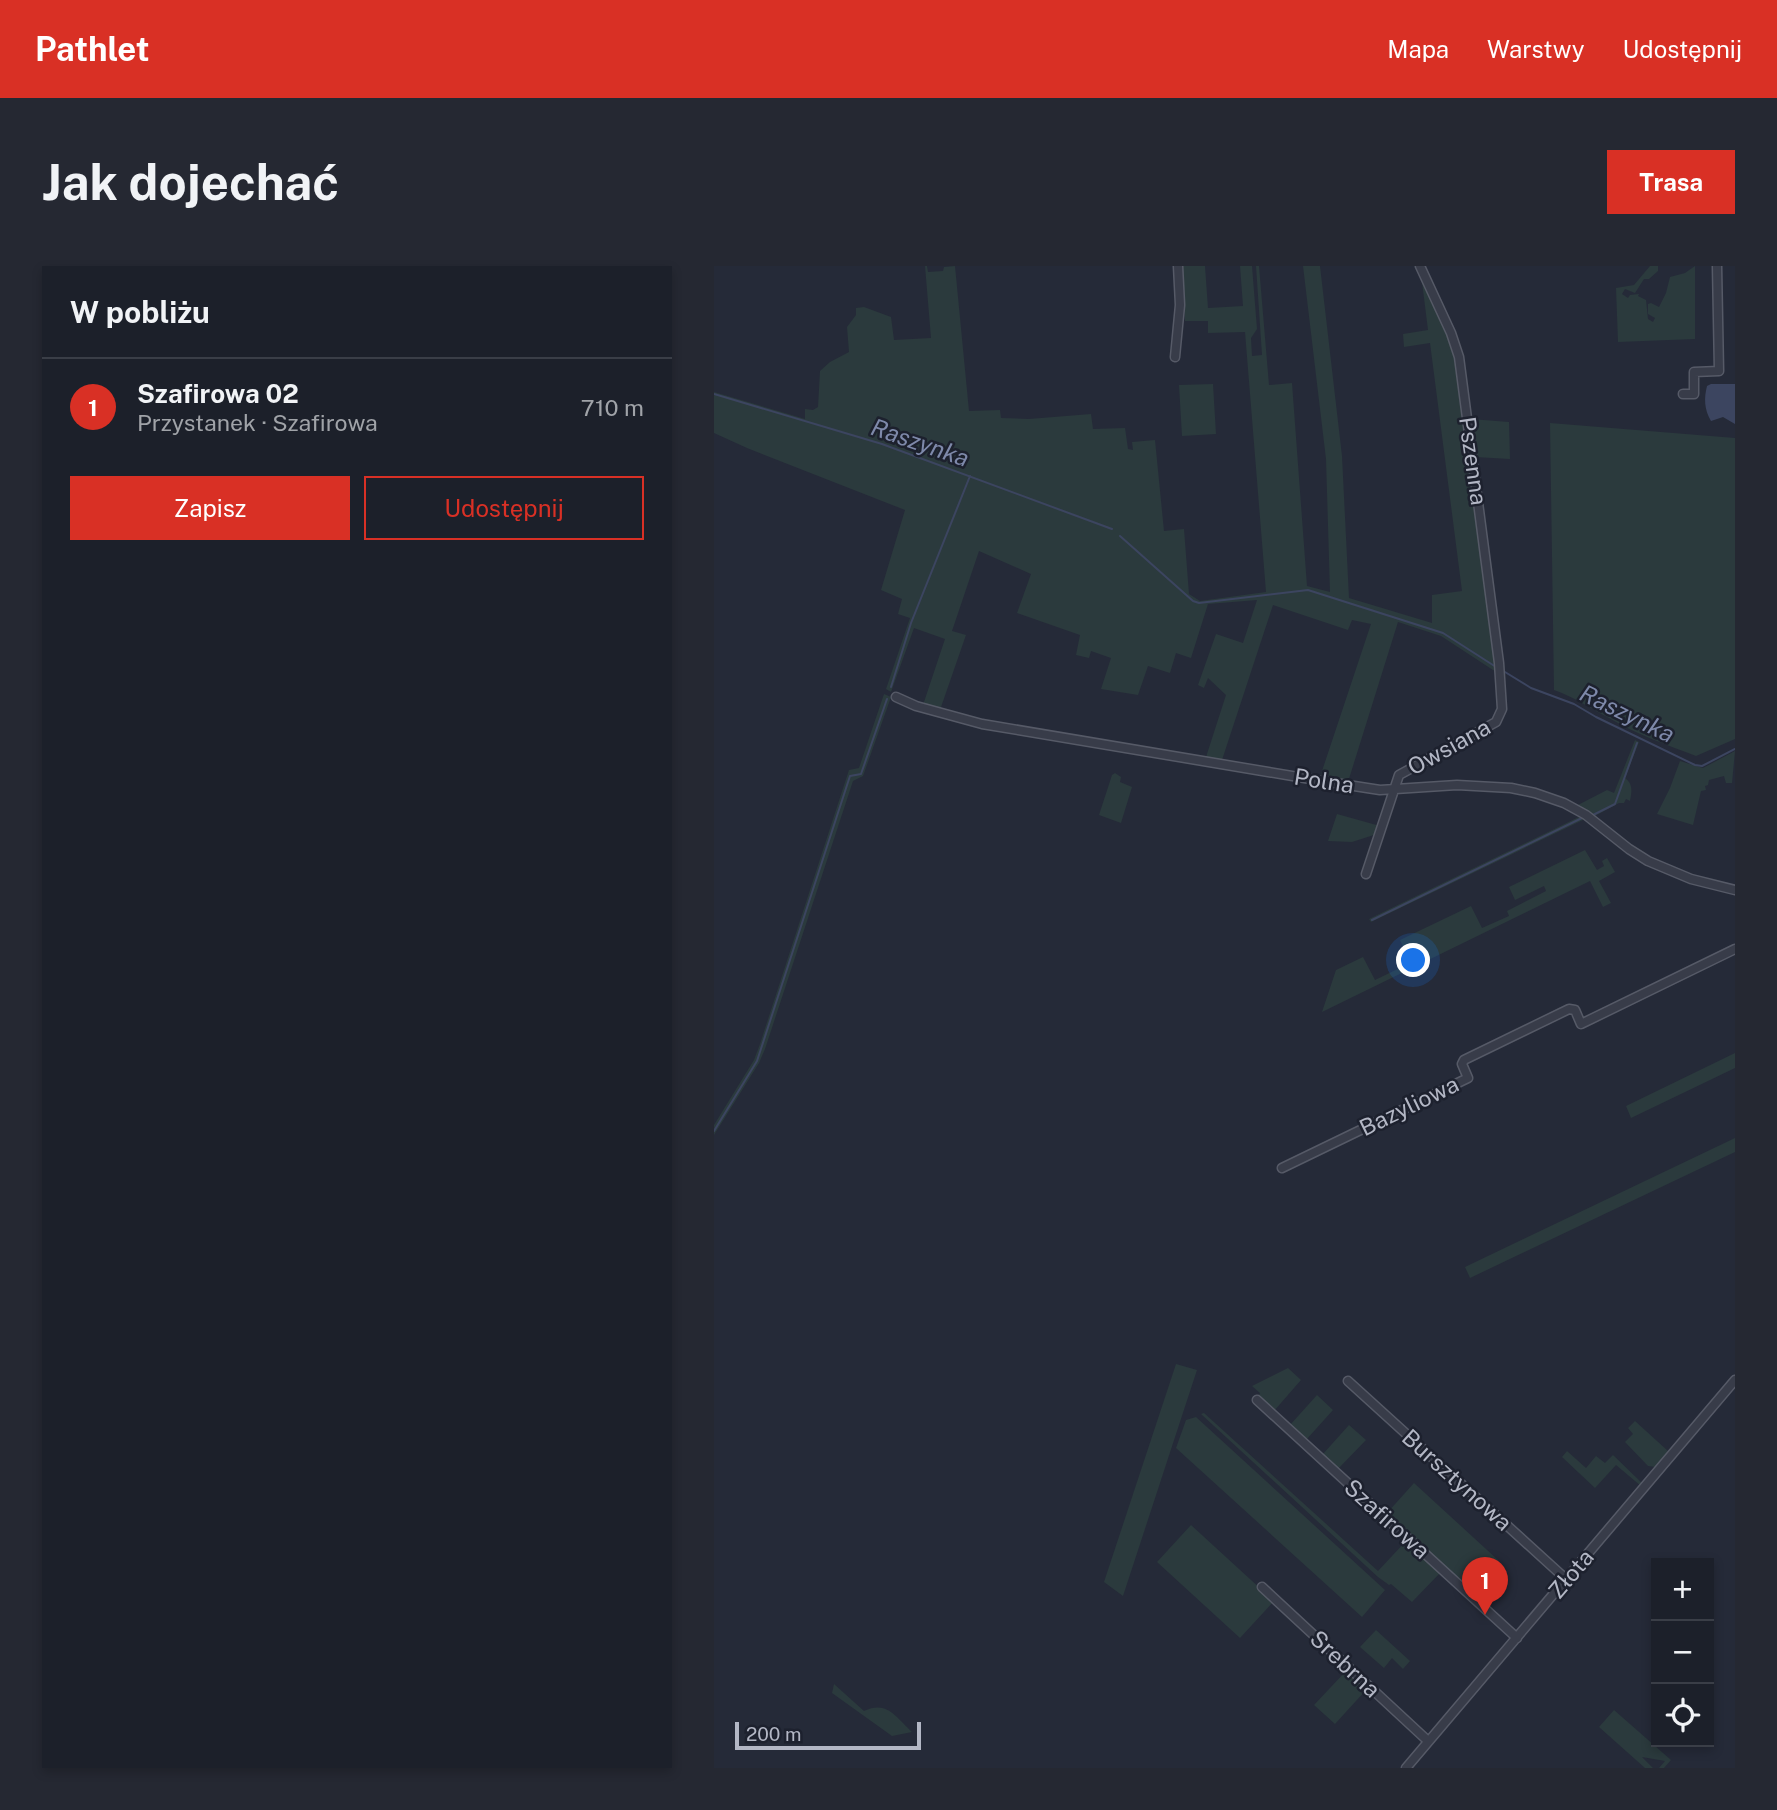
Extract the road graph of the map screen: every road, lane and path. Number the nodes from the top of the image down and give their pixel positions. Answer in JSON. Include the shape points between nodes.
{"nodes":[{"id":1,"x":1178,"y":266,"type":"edge"},
{"id":2,"x":1420,"y":266,"type":"edge"},
{"id":3,"x":1717,"y":266,"type":"edge"},
{"id":4,"x":1175,"y":356,"type":"dead end"},
{"id":5,"x":1683,"y":394,"type":"dead end"},
{"id":6,"x":1500,"y":663,"type":"joint"},
{"id":7,"x":896,"y":697,"type":"dead end"},
{"id":8,"x":1393,"y":789,"type":"junction"},
{"id":9,"x":1366,"y":874,"type":"dead end"},
{"id":10,"x":1735,"y":890,"type":"edge"},
{"id":11,"x":1735,"y":949,"type":"edge"},
{"id":12,"x":1282,"y":1168,"type":"dead end"},
{"id":13,"x":1735,"y":1380,"type":"edge"},
{"id":14,"x":1348,"y":1381,"type":"dead end"},
{"id":15,"x":1257,"y":1400,"type":"dead end"},
{"id":16,"x":1567,"y":1580,"type":"junction"},
{"id":17,"x":1262,"y":1587,"type":"dead end"},
{"id":18,"x":1517,"y":1638,"type":"junction"},
{"id":19,"x":1428,"y":1741,"type":"junction"},
{"id":20,"x":1406,"y":1768,"type":"edge"}],
"edges":[{"from":1,"to":4,"type":"street"},
{"from":2,"to":6,"type":"street","name":"Pszenna","via":[[1459,357]]},
{"from":3,"to":5,"type":"street","via":[[1718,372],[1694,372],[1694,394]]},
{"from":6,"to":8,"type":"street","name":"Owsiana","via":[[1502,709],[1498,720],[1401,773]]},
{"from":7,"to":8,"type":"street","name":"Polna","via":[[982,724],[1322,782]]},
{"from":8,"to":9,"type":"street"},
{"from":8,"to":10,"type":"street","name":"Polna","via":[[1478,786],[1545,796],[1586,815],[1648,861]]},
{"from":11,"to":12,"type":"street","name":"Bazyliowa","via":[[1581,1024],[1573,1009],[1557,1014],[1464,1060],[1468,1078]]},
{"from":13,"to":16,"type":"street","name":"Złota"},
{"from":14,"to":16,"type":"street","name":"Bursztynowa"},
{"from":15,"to":18,"type":"street","name":"Szafirowa"},
{"from":16,"to":18,"type":"street","name":"Złota"},
{"from":17,"to":19,"type":"street","name":"Srebrna"},
{"from":18,"to":19,"type":"street","name":"Złota"},
{"from":19,"to":20,"type":"street","name":"Złota"}]}
